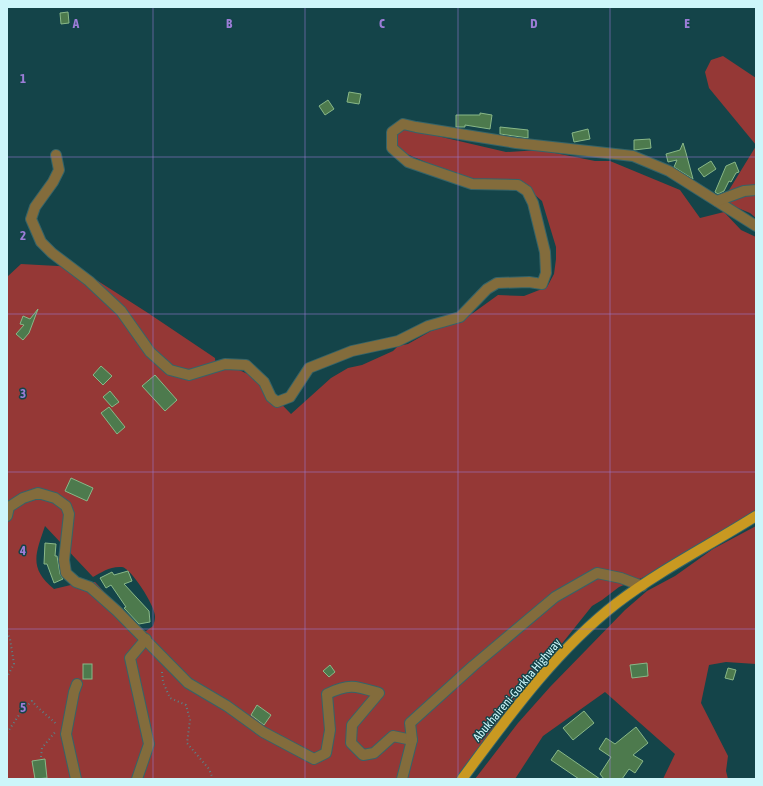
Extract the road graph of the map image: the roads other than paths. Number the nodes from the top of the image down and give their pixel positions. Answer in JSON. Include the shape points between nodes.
{"nodes":[{"id":1,"x":56,"y":155,"type":"dead end"},
{"id":2,"x":756,"y":190,"type":"edge"},
{"id":3,"x":717,"y":201,"type":"junction"},
{"id":4,"x":756,"y":226,"type":"edge"},
{"id":5,"x":7,"y":516,"type":"edge"},
{"id":6,"x":756,"y":516,"type":"edge"},
{"id":7,"x":642,"y":586,"type":"junction"},
{"id":8,"x":146,"y":639,"type":"junction"},
{"id":9,"x":77,"y":684,"type":"dead end"},
{"id":10,"x":412,"y":740,"type":"junction"},
{"id":11,"x":76,"y":779,"type":"edge"},
{"id":12,"x":137,"y":779,"type":"edge"},
{"id":13,"x":402,"y":779,"type":"edge"},
{"id":14,"x":462,"y":779,"type":"edge"}],
"edges":[{"from":1,"to":3,"type":"street","via":[[59,170],[30,219],[41,242],[121,311],[150,352],[170,370],[189,374],[225,364],[246,365],[264,382],[277,402],[290,397],[309,368],[352,350],[398,341],[428,326],[460,317],[496,283],[542,284],[546,273],[545,252],[533,203],[527,191],[518,185],[472,184],[408,162],[392,148],[392,132],[403,124],[516,143],[633,156],[669,171]]},
{"from":2,"to":3,"type":"street","via":[[744,191]]},
{"from":3,"to":4,"type":"street"},
{"from":5,"to":8,"type":"street","via":[[9,507],[23,498],[38,493],[56,498],[66,506],[69,514],[64,560],[66,573],[76,582],[90,587]]},
{"from":6,"to":7,"type":"main road","name":"Abukhaireni-Gorkha Highway"},
{"from":7,"to":10,"type":"street","via":[[597,573],[555,597],[410,723]]},
{"from":7,"to":14,"type":"main road","name":"Abukhaireni-Gorkha Highway","via":[[584,632],[548,670]]},
{"from":8,"to":10,"type":"street","via":[[188,683],[227,706],[263,732],[314,759],[326,753],[330,730],[327,694],[342,686],[379,693],[352,725],[351,743],[363,755],[374,753],[393,736]]},
{"from":8,"to":12,"type":"street","via":[[130,658],[149,744]]},
{"from":9,"to":11,"type":"street","via":[[66,734]]},
{"from":10,"to":13,"type":"street"}]}
